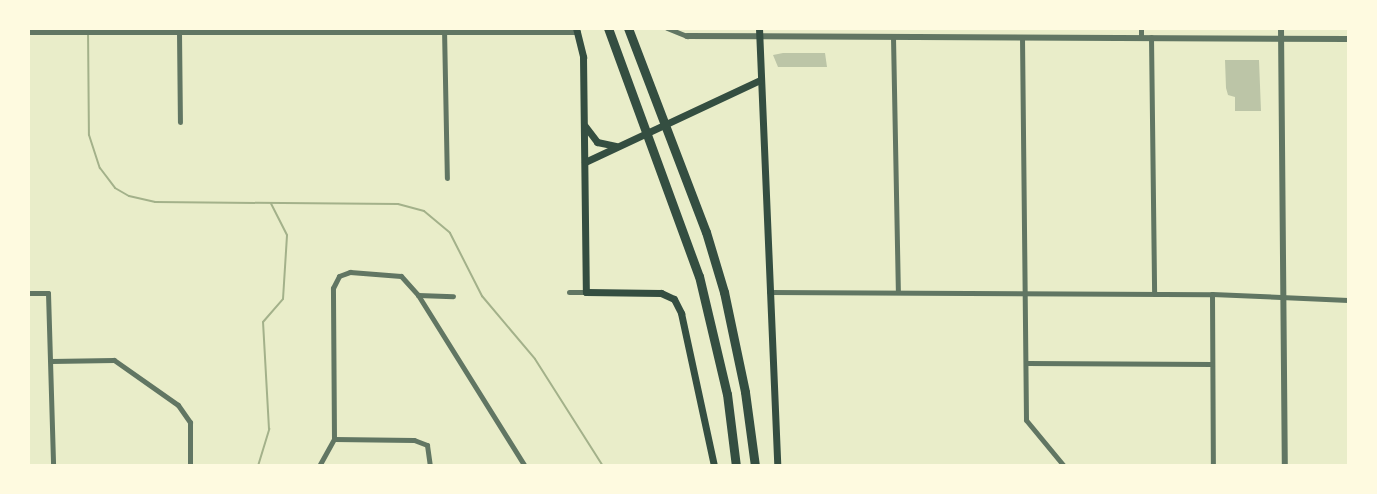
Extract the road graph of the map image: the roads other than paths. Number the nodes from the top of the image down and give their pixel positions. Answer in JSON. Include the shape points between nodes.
{"nodes":[{"id":1,"x":608,"y":28,"type":"edge"},
{"id":2,"x":628,"y":28,"type":"edge"},
{"id":3,"x":667,"y":28,"type":"edge"},
{"id":4,"x":1000,"y":28,"type":"edge"},
{"id":5,"x":1141,"y":28,"type":"edge"},
{"id":6,"x":1281,"y":28,"type":"edge"},
{"id":7,"x":188,"y":30,"type":"edge"},
{"id":8,"x":444,"y":30,"type":"edge"},
{"id":9,"x":577,"y":30,"type":"edge"},
{"id":10,"x":309,"y":31,"type":"edge"},
{"id":11,"x":28,"y":32,"type":"edge"},
{"id":12,"x":759,"y":32,"type":"edge"},
{"id":13,"x":179,"y":33,"type":"junction"},
{"id":14,"x":687,"y":36,"type":"joint"},
{"id":15,"x":892,"y":37,"type":"junction"},
{"id":16,"x":1000,"y":37,"type":"junction"},
{"id":17,"x":1022,"y":37,"type":"junction"},
{"id":18,"x":1141,"y":37,"type":"junction"},
{"id":19,"x":1151,"y":37,"type":"junction"},
{"id":20,"x":1281,"y":39,"type":"junction"},
{"id":21,"x":1348,"y":39,"type":"edge"},
{"id":22,"x":760,"y":80,"type":"junction"},
{"id":23,"x":180,"y":122,"type":"dead end"},
{"id":24,"x":584,"y":125,"type":"junction"},
{"id":25,"x":618,"y":147,"type":"junction"},
{"id":26,"x":585,"y":162,"type":"junction"},
{"id":27,"x":447,"y":178,"type":"dead end"},
{"id":28,"x":568,"y":292,"type":"dead end"},
{"id":29,"x":586,"y":292,"type":"junction"},
{"id":30,"x":768,"y":292,"type":"junction"},
{"id":31,"x":898,"y":292,"type":"junction"},
{"id":32,"x":28,"y":293,"type":"edge"},
{"id":33,"x":1024,"y":293,"type":"junction"},
{"id":34,"x":1154,"y":294,"type":"junction"},
{"id":35,"x":1212,"y":294,"type":"junction"},
{"id":36,"x":418,"y":295,"type":"junction"},
{"id":37,"x":453,"y":296,"type":"dead end"},
{"id":38,"x":1284,"y":298,"type":"junction"},
{"id":39,"x":1348,"y":300,"type":"edge"},
{"id":40,"x":51,"y":361,"type":"junction"},
{"id":41,"x":1027,"y":363,"type":"junction"},
{"id":42,"x":1212,"y":364,"type":"junction"},
{"id":43,"x":334,"y":439,"type":"junction"},
{"id":44,"x":52,"y":465,"type":"edge"},
{"id":45,"x":190,"y":465,"type":"edge"},
{"id":46,"x":319,"y":465,"type":"edge"},
{"id":47,"x":430,"y":465,"type":"edge"},
{"id":48,"x":525,"y":465,"type":"edge"},
{"id":49,"x":714,"y":465,"type":"edge"},
{"id":50,"x":736,"y":465,"type":"edge"},
{"id":51,"x":755,"y":465,"type":"edge"},
{"id":52,"x":777,"y":465,"type":"edge"},
{"id":53,"x":1064,"y":465,"type":"edge"},
{"id":54,"x":1213,"y":465,"type":"edge"},
{"id":55,"x":1285,"y":465,"type":"edge"}],
"edges":[{"from":1,"to":50,"type":"highway","via":[[688,238],[710,315]]},
{"from":2,"to":51,"type":"highway","via":[[724,292],[745,392]]},
{"from":3,"to":14,"type":"street"},
{"from":4,"to":16,"type":"street"},
{"from":5,"to":18,"type":"street"},
{"from":6,"to":20,"type":"street"},
{"from":7,"to":10,"type":"street"},
{"from":7,"to":13,"type":"street"},
{"from":8,"to":9,"type":"street"},
{"from":8,"to":10,"type":"street"},
{"from":8,"to":27,"type":"street"},
{"from":9,"to":24,"type":"main road","via":[[583,57]]},
{"from":11,"to":13,"type":"street"},
{"from":12,"to":14,"type":"street"},
{"from":12,"to":15,"type":"street"},
{"from":12,"to":22,"type":"main road"},
{"from":13,"to":23,"type":"street"},
{"from":15,"to":16,"type":"street"},
{"from":15,"to":31,"type":"street"},
{"from":16,"to":17,"type":"street"},
{"from":17,"to":18,"type":"street"},
{"from":17,"to":33,"type":"street"},
{"from":18,"to":19,"type":"street"},
{"from":19,"to":20,"type":"street"},
{"from":19,"to":34,"type":"street"},
{"from":20,"to":21,"type":"street"},
{"from":20,"to":38,"type":"street"},
{"from":22,"to":25,"type":"main road"},
{"from":22,"to":30,"type":"main road"},
{"from":24,"to":25,"type":"main road","via":[[597,142]]},
{"from":24,"to":26,"type":"main road"},
{"from":25,"to":26,"type":"main road"},
{"from":26,"to":29,"type":"main road"},
{"from":28,"to":29,"type":"street"},
{"from":29,"to":49,"type":"main road","via":[[661,293],[671,297],[681,313]]},
{"from":30,"to":31,"type":"street"},
{"from":30,"to":52,"type":"main road"},
{"from":31,"to":33,"type":"street"},
{"from":32,"to":40,"type":"street","via":[[48,293]]},
{"from":33,"to":34,"type":"street"},
{"from":33,"to":41,"type":"street"},
{"from":34,"to":35,"type":"street"},
{"from":35,"to":38,"type":"street"},
{"from":35,"to":42,"type":"street"},
{"from":36,"to":37,"type":"street"},
{"from":36,"to":43,"type":"street","via":[[394,272],[350,272],[339,276],[333,288]]},
{"from":36,"to":48,"type":"street"},
{"from":38,"to":39,"type":"street"},
{"from":38,"to":55,"type":"street"},
{"from":40,"to":44,"type":"street"},
{"from":40,"to":45,"type":"street","via":[[114,360],[178,405],[190,422]]},
{"from":41,"to":42,"type":"street"},
{"from":41,"to":53,"type":"street","via":[[1026,420]]},
{"from":42,"to":54,"type":"street"},
{"from":43,"to":46,"type":"street"},
{"from":43,"to":47,"type":"street","via":[[414,440],[427,445]]}]}
